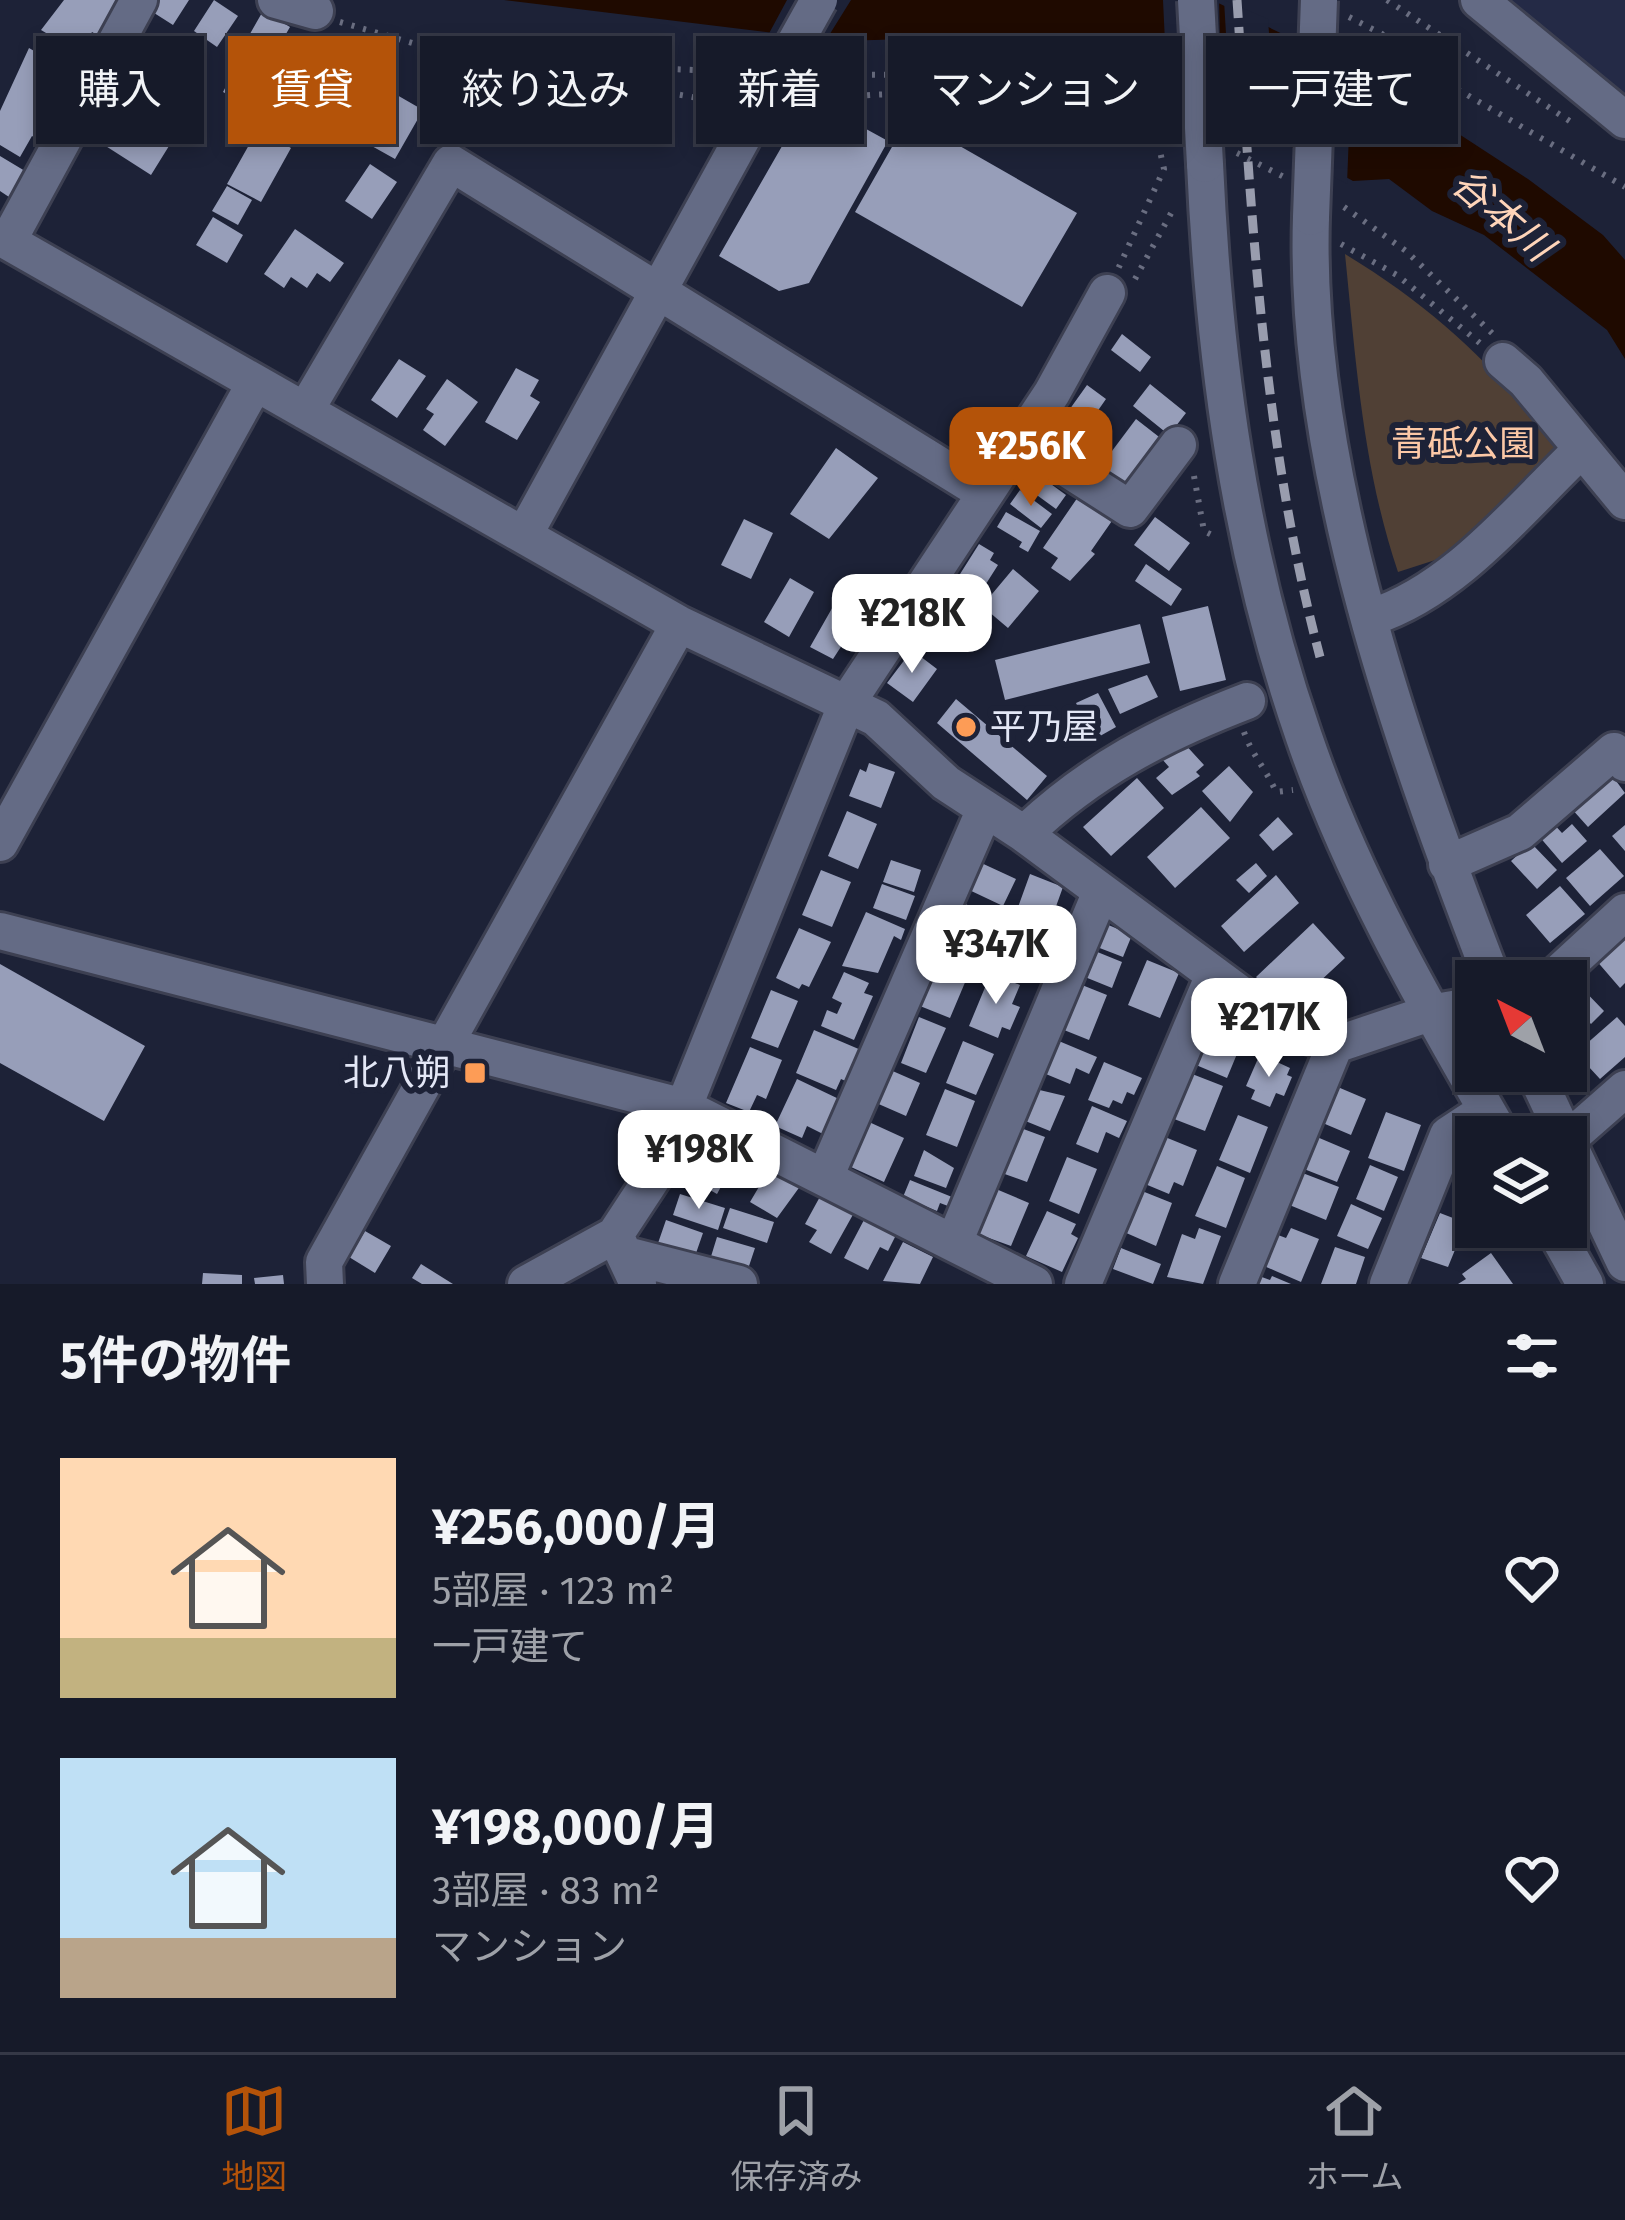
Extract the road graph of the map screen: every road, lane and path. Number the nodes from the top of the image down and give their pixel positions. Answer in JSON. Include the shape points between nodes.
{"nodes":[{"id":1,"x":139,"y":0,"type":"edge"},
{"id":2,"x":276,"y":0,"type":"edge"},
{"id":3,"x":819,"y":0,"type":"edge"},
{"id":4,"x":1196,"y":0,"type":"edge"},
{"id":5,"x":1387,"y":0,"type":"edge"},
{"id":6,"x":1479,"y":0,"type":"edge"},
{"id":7,"x":1324,"y":4,"type":"edge"},
{"id":8,"x":315,"y":11,"type":"joint"},
{"id":9,"x":797,"y":36,"type":"edge"},
{"id":10,"x":420,"y":44,"type":"edge"},
{"id":11,"x":864,"y":75,"type":"edge"},
{"id":12,"x":864,"y":98,"type":"edge"},
{"id":13,"x":1625,"y":119,"type":"edge"},
{"id":14,"x":1590,"y":134,"type":"dead end"},
{"id":15,"x":735,"y":144,"type":"edge"},
{"id":16,"x":1208,"y":160,"type":"junction"},
{"id":17,"x":1288,"y":179,"type":"dead end"},
{"id":18,"x":1625,"y":188,"type":"edge"},
{"id":19,"x":1321,"y":208,"type":"junction"},
{"id":20,"x":4,"y":239,"type":"edge"},
{"id":21,"x":1338,"y":243,"type":"dead end"},
{"id":22,"x":657,"y":288,"type":"junction"},
{"id":23,"x":1120,"y":288,"type":"junction"},
{"id":24,"x":1514,"y":371,"type":"junction"},
{"id":25,"x":254,"y":385,"type":"junction"},
{"id":26,"x":304,"y":411,"type":"junction"},
{"id":27,"x":1019,"y":438,"type":"junction"},
{"id":28,"x":1178,"y":445,"type":"joint"},
{"id":29,"x":1582,"y":449,"type":"junction"},
{"id":30,"x":983,"y":492,"type":"junction"},
{"id":31,"x":1625,"y":500,"type":"edge"},
{"id":32,"x":524,"y":535,"type":"junction"},
{"id":33,"x":1220,"y":538,"type":"dead end"},
{"id":34,"x":1372,"y":617,"type":"junction"},
{"id":35,"x":680,"y":625,"type":"junction"},
{"id":36,"x":847,"y":703,"type":"junction"},
{"id":37,"x":1241,"y":703,"type":"joint"},
{"id":38,"x":1625,"y":763,"type":"edge"},
{"id":39,"x":1292,"y":790,"type":"dead end"},
{"id":40,"x":985,"y":809,"type":"junction"},
{"id":41,"x":1024,"y":834,"type":"junction"},
{"id":42,"x":0,"y":843,"type":"edge"},
{"id":43,"x":1448,"y":864,"type":"junction"},
{"id":44,"x":1100,"y":894,"type":"junction"},
{"id":45,"x":1625,"y":912,"type":"edge"},
{"id":46,"x":0,"y":931,"type":"edge"},
{"id":47,"x":1485,"y":960,"type":"edge"},
{"id":48,"x":1573,"y":960,"type":"edge"},
{"id":49,"x":1213,"y":977,"type":"junction"},
{"id":50,"x":1455,"y":1009,"type":"edge"},
{"id":51,"x":1430,"y":1013,"type":"junction"},
{"id":52,"x":444,"y":1045,"type":"junction"},
{"id":53,"x":1335,"y":1045,"type":"junction"},
{"id":54,"x":1625,"y":1090,"type":"edge"},
{"id":55,"x":684,"y":1107,"type":"junction"},
{"id":56,"x":1490,"y":1116,"type":"edge"},
{"id":57,"x":1587,"y":1122,"type":"edge"},
{"id":58,"x":1455,"y":1133,"type":"edge"},
{"id":59,"x":825,"y":1177,"type":"junction"},
{"id":60,"x":1587,"y":1183,"type":"edge"},
{"id":61,"x":955,"y":1240,"type":"junction"},
{"id":62,"x":1565,"y":1248,"type":"edge"},
{"id":63,"x":626,"y":1258,"type":"edge"},
{"id":64,"x":1625,"y":1263,"type":"edge"},
{"id":65,"x":325,"y":1284,"type":"edge"},
{"id":66,"x":526,"y":1284,"type":"edge"},
{"id":67,"x":739,"y":1284,"type":"edge"},
{"id":68,"x":1034,"y":1284,"type":"edge"},
{"id":69,"x":1083,"y":1284,"type":"edge"},
{"id":70,"x":1238,"y":1284,"type":"edge"},
{"id":71,"x":1388,"y":1284,"type":"edge"},
{"id":72,"x":1586,"y":1284,"type":"edge"}],
"edges":[{"from":1,"to":20,"type":"street"},
{"from":2,"to":8,"type":"street"},
{"from":3,"to":9,"type":"street","bridge":true},
{"from":4,"to":16,"type":"street","bridge":true},
{"from":5,"to":14,"type":"path"},
{"from":6,"to":13,"type":"street"},
{"from":7,"to":18,"type":"path"},
{"from":7,"to":19,"type":"street","bridge":true},
{"from":8,"to":10,"type":"path"},
{"from":11,"to":16,"type":"path","via":[[986,76],[1153,112]]},
{"from":12,"to":23,"type":"path","via":[[1006,103],[1157,138],[1164,169]]},
{"from":15,"to":22,"type":"street"},
{"from":16,"to":17,"type":"path"},
{"from":16,"to":23,"type":"path"},
{"from":16,"to":51,"type":"street","via":[[1225,420],[1263,601],[1322,784]]},
{"from":19,"to":24,"type":"path","via":[[1406,251],[1505,345]]},
{"from":19,"to":34,"type":"street","via":[[1318,372]]},
{"from":20,"to":25,"type":"street"},
{"from":21,"to":24,"type":"path","via":[[1397,274]]},
{"from":22,"to":26,"type":"street","via":[[452,163]]},
{"from":22,"to":30,"type":"street"},
{"from":22,"to":32,"type":"street"},
{"from":23,"to":27,"type":"street"},
{"from":24,"to":29,"type":"street"},
{"from":25,"to":26,"type":"street"},
{"from":25,"to":42,"type":"street"},
{"from":26,"to":32,"type":"street"},
{"from":27,"to":28,"type":"street","via":[[1130,508]]},
{"from":27,"to":30,"type":"street"},
{"from":28,"to":33,"type":"path","via":[[1191,457],[1204,531]]},
{"from":29,"to":31,"type":"street"},
{"from":29,"to":34,"type":"street","via":[[1443,580]]},
{"from":30,"to":36,"type":"street"},
{"from":32,"to":35,"type":"street"},
{"from":34,"to":43,"type":"street"},
{"from":35,"to":36,"type":"street"},
{"from":35,"to":52,"type":"street"},
{"from":36,"to":40,"type":"street"},
{"from":36,"to":55,"type":"street"},
{"from":37,"to":39,"type":"path","via":[[1252,758],[1276,792]]},
{"from":37,"to":41,"type":"street","via":[[1137,746]]},
{"from":38,"to":43,"type":"street","via":[[1614,752],[1501,845]]},
{"from":40,"to":41,"type":"street"},
{"from":40,"to":59,"type":"street"},
{"from":41,"to":44,"type":"street"},
{"from":43,"to":47,"type":"street"},
{"from":44,"to":49,"type":"street"},
{"from":44,"to":61,"type":"street"},
{"from":45,"to":48,"type":"street"},
{"from":46,"to":52,"type":"street"},
{"from":49,"to":53,"type":"street","via":[[1285,1028]]},
{"from":49,"to":69,"type":"street"},
{"from":50,"to":51,"type":"street"},
{"from":51,"to":53,"type":"street"},
{"from":51,"to":56,"type":"street"},
{"from":52,"to":55,"type":"street"},
{"from":52,"to":65,"type":"street","via":[[324,1262]]},
{"from":53,"to":70,"type":"street"},
{"from":54,"to":57,"type":"street"},
{"from":55,"to":59,"type":"street"},
{"from":55,"to":63,"type":"street"},
{"from":58,"to":71,"type":"street"},
{"from":59,"to":61,"type":"street"},
{"from":60,"to":64,"type":"street"},
{"from":61,"to":68,"type":"street"},
{"from":62,"to":72,"type":"street"},
{"from":63,"to":66,"type":"street"},
{"from":63,"to":67,"type":"street"}]}
